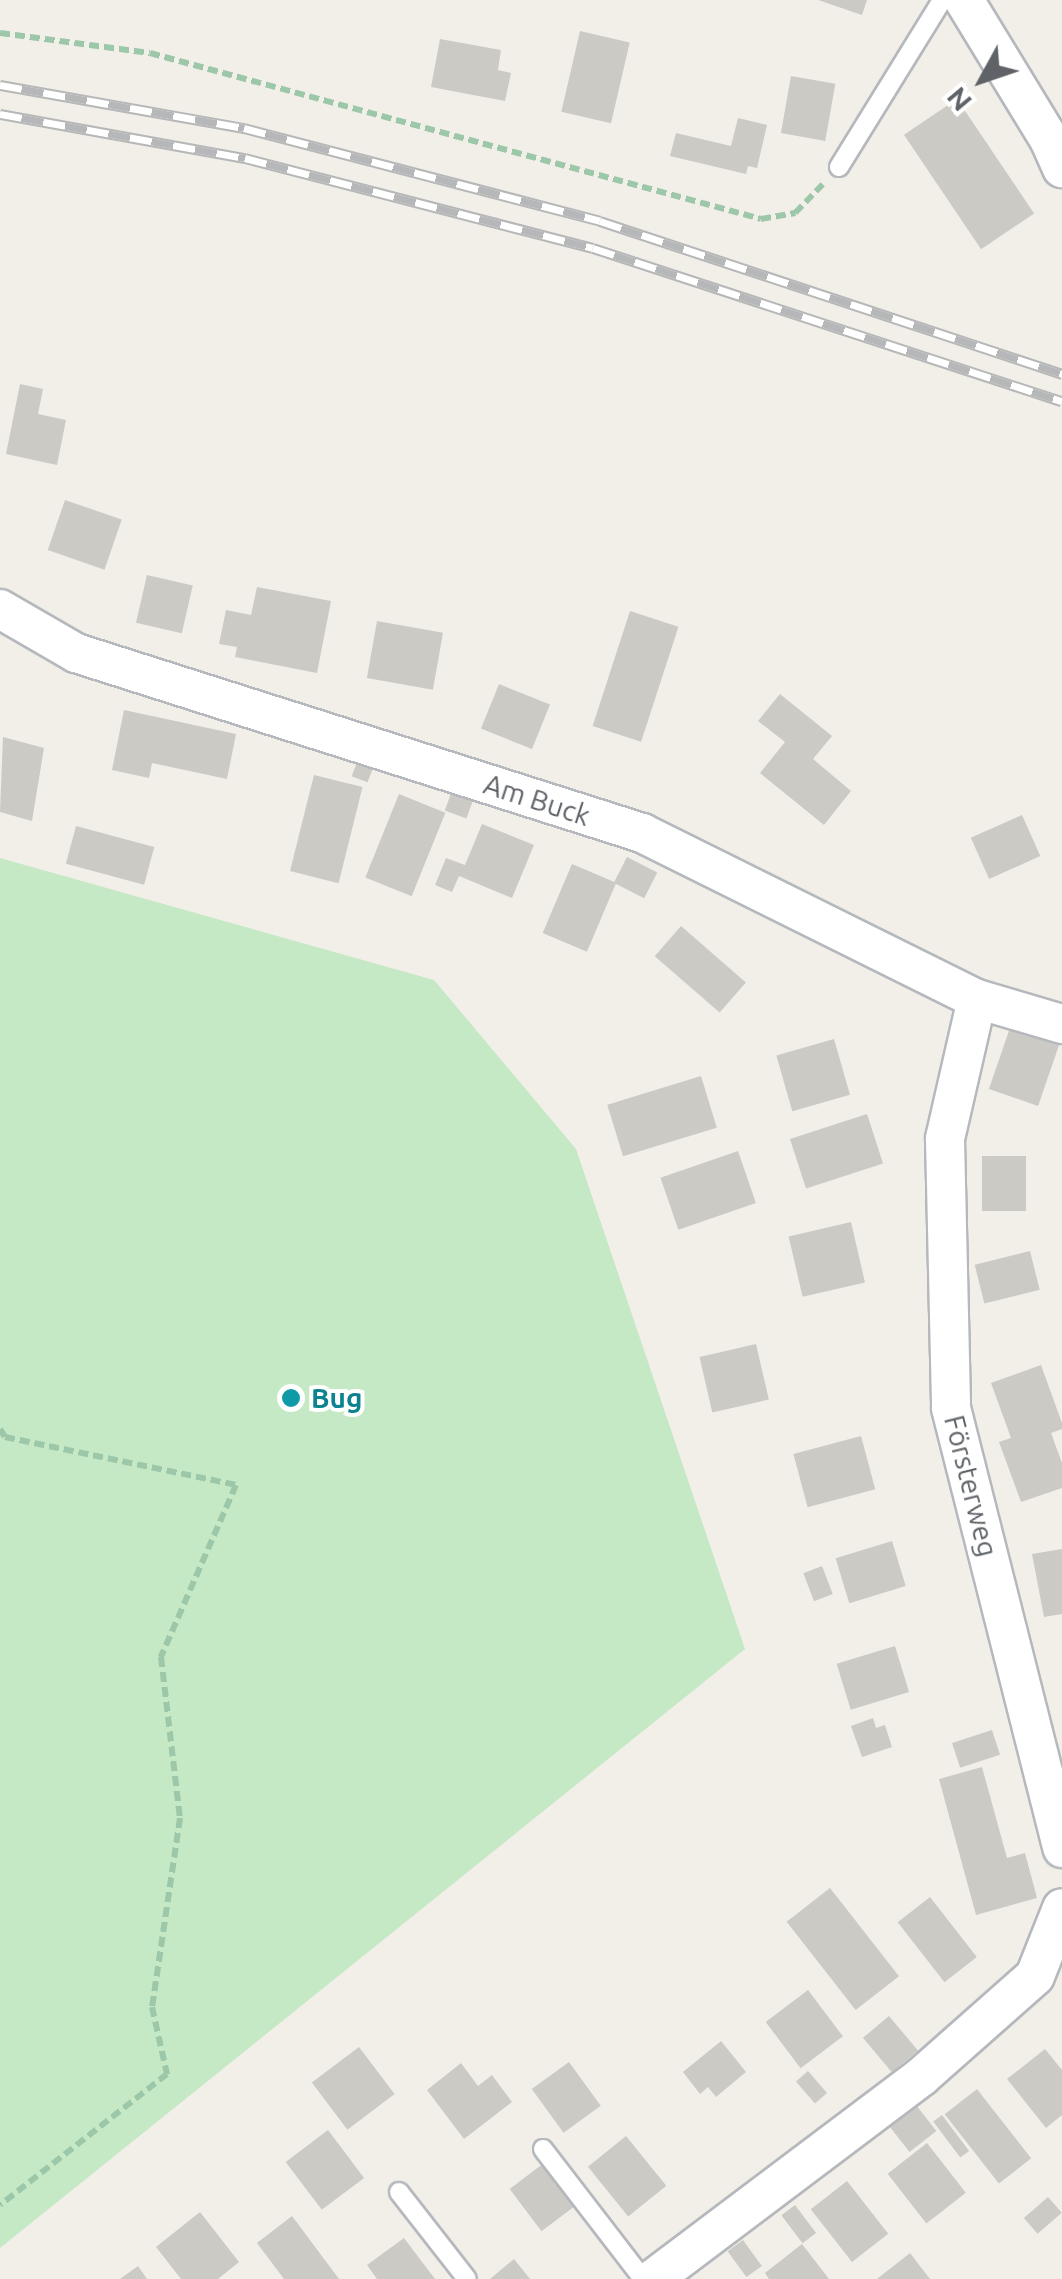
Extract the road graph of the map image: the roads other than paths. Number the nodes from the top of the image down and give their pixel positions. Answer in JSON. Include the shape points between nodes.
{"nodes":[{"id":1,"x":942,"y":0,"type":"edge"},
{"id":2,"x":964,"y":0,"type":"edge"},
{"id":3,"x":839,"y":167,"type":"road end"},
{"id":4,"x":1062,"y":168,"type":"edge"},
{"id":5,"x":0,"y":609,"type":"edge"},
{"id":6,"x":977,"y":999,"type":"junction"},
{"id":7,"x":1062,"y":1024,"type":"edge"},
{"id":8,"x":1062,"y":1848,"type":"edge"},
{"id":9,"x":1062,"y":1908,"type":"edge"},
{"id":10,"x":543,"y":2149,"type":"dead end"},
{"id":11,"x":399,"y":2192,"type":"dead end"},
{"id":12,"x":467,"y":2279,"type":"edge"},
{"id":13,"x":643,"y":2279,"type":"edge"},
{"id":14,"x":653,"y":2279,"type":"edge"}],
"edges":[{"from":1,"to":3,"type":"lane"},
{"from":2,"to":4,"type":"street"},
{"from":5,"to":6,"type":"street","name":"Am Buck","via":[[76,653],[642,833]]},
{"from":6,"to":7,"type":"street","name":"Am Buck"},
{"from":6,"to":8,"type":"street","name":"Försterweg","via":[[945,1139],[951,1408]]},
{"from":9,"to":14,"type":"street","via":[[1035,1976],[920,2077]]},
{"from":10,"to":13,"type":"lane"},
{"from":11,"to":12,"type":"lane"}]}
